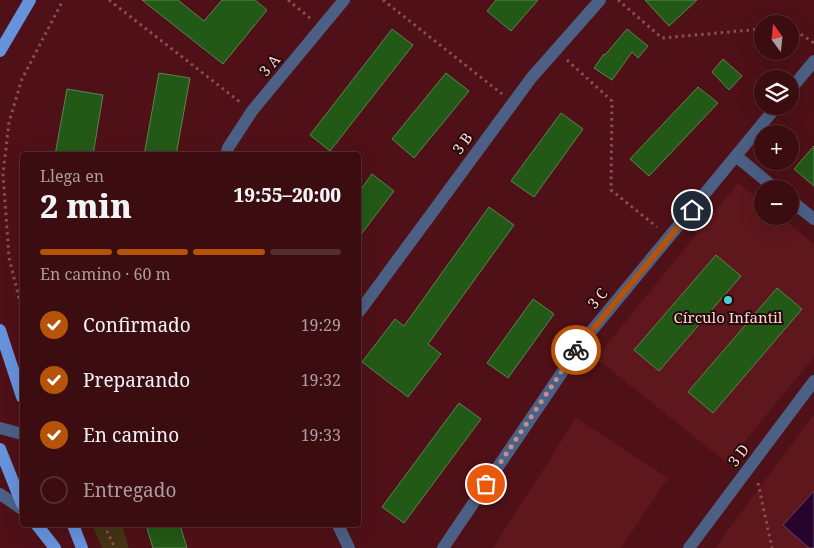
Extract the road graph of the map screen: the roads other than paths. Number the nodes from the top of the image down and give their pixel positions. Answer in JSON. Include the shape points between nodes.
{"nodes":[{"id":1,"x":30,"y":0,"type":"edge"},
{"id":2,"x":344,"y":0,"type":"edge"},
{"id":3,"x":600,"y":0,"type":"edge"},
{"id":4,"x":0,"y":51,"type":"edge"},
{"id":5,"x":814,"y":62,"type":"edge"},
{"id":6,"x":799,"y":80,"type":"edge"},
{"id":7,"x":770,"y":115,"type":"edge"},
{"id":8,"x":227,"y":152,"type":"edge"},
{"id":9,"x":736,"y":156,"type":"junction"},
{"id":10,"x":765,"y":180,"type":"edge"},
{"id":11,"x":799,"y":207,"type":"edge"},
{"id":12,"x":814,"y":219,"type":"edge"},
{"id":13,"x":361,"y":309,"type":"edge"},
{"id":14,"x":0,"y":330,"type":"edge"},
{"id":15,"x":814,"y":381,"type":"edge"},
{"id":16,"x":20,"y":390,"type":"edge"},
{"id":17,"x":0,"y":428,"type":"edge"},
{"id":18,"x":20,"y":433,"type":"edge"},
{"id":19,"x":0,"y":449,"type":"edge"},
{"id":20,"x":0,"y":494,"type":"edge"},
{"id":21,"x":20,"y":499,"type":"edge"},
{"id":22,"x":20,"y":508,"type":"edge"},
{"id":23,"x":39,"y":527,"type":"edge"},
{"id":24,"x":74,"y":527,"type":"edge"},
{"id":25,"x":339,"y":527,"type":"edge"},
{"id":26,"x":55,"y":548,"type":"edge"},
{"id":27,"x":82,"y":548,"type":"edge"},
{"id":28,"x":350,"y":548,"type":"edge"},
{"id":29,"x":443,"y":548,"type":"edge"},
{"id":30,"x":688,"y":548,"type":"edge"}],
"edges":[{"from":1,"to":4,"type":"main road"},
{"from":2,"to":8,"type":"street","name":"3 A","via":[[252,111]]},
{"from":3,"to":13,"type":"street","name":"3 B","via":[[532,77]]},
{"from":5,"to":6,"type":"street"},
{"from":7,"to":9,"type":"street","name":"3 C"},
{"from":9,"to":10,"type":"street"},
{"from":9,"to":29,"type":"street","name":"3 C","via":[[584,340]]},
{"from":11,"to":12,"type":"street"},
{"from":14,"to":16,"type":"main road"},
{"from":15,"to":30,"type":"street","name":"3 D"},
{"from":17,"to":18,"type":"street"},
{"from":19,"to":21,"type":"main road"},
{"from":20,"to":22,"type":"street"},
{"from":23,"to":26,"type":"main road"},
{"from":24,"to":27,"type":"main road"},
{"from":25,"to":28,"type":"street"}]}
